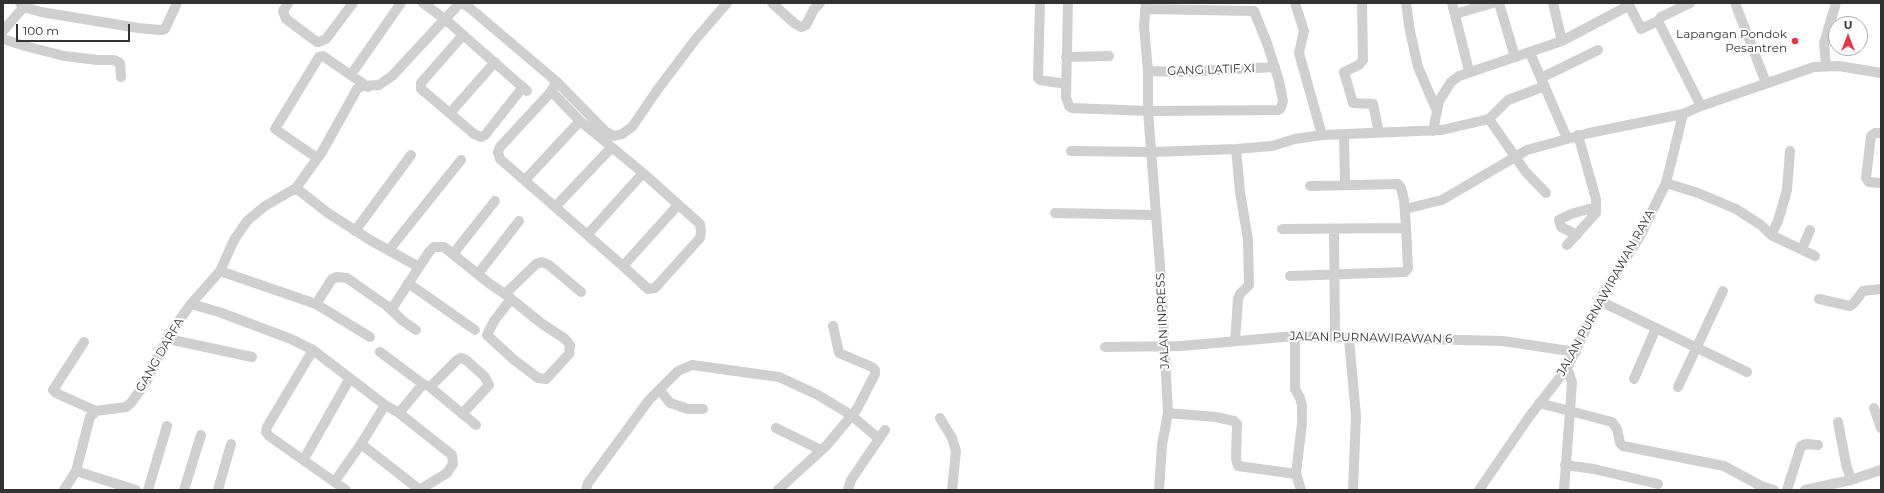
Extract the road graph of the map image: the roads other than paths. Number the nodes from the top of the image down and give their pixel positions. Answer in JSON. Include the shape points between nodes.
{"nodes":[{"id":1,"x":177,"y":3,"type":"edge"},
{"id":2,"x":288,"y":3,"type":"edge"},
{"id":3,"x":353,"y":3,"type":"edge"},
{"id":4,"x":401,"y":3,"type":"edge"},
{"id":5,"x":424,"y":3,"type":"edge"},
{"id":6,"x":727,"y":3,"type":"edge"},
{"id":7,"x":772,"y":3,"type":"edge"},
{"id":8,"x":820,"y":3,"type":"edge"},
{"id":9,"x":1040,"y":3,"type":"edge"},
{"id":10,"x":1068,"y":3,"type":"edge"},
{"id":11,"x":1295,"y":3,"type":"edge"},
{"id":12,"x":1362,"y":3,"type":"edge"},
{"id":13,"x":1406,"y":3,"type":"edge"},
{"id":14,"x":1452,"y":3,"type":"edge"},
{"id":15,"x":1493,"y":3,"type":"edge"},
{"id":16,"x":1499,"y":3,"type":"edge"},
{"id":17,"x":1553,"y":3,"type":"edge"},
{"id":18,"x":1690,"y":3,"type":"edge"},
{"id":19,"x":1735,"y":3,"type":"edge"},
{"id":20,"x":1836,"y":3,"type":"edge"},
{"id":21,"x":24,"y":4,"type":"edge"},
{"id":22,"x":1146,"y":6,"type":"edge"},
{"id":23,"x":1455,"y":14,"type":"junction"},
{"id":24,"x":446,"y":20,"type":"junction"},
{"id":25,"x":1658,"y":21,"type":"junction"},
{"id":26,"x":3,"y":31,"type":"edge"},
{"id":27,"x":463,"y":35,"type":"junction"},
{"id":28,"x":3,"y":39,"type":"edge"},
{"id":29,"x":1562,"y":41,"type":"junction"},
{"id":30,"x":1598,"y":50,"type":"dead end"},
{"id":31,"x":1530,"y":53,"type":"junction"},
{"id":32,"x":1109,"y":56,"type":"dead end"},
{"id":33,"x":1066,"y":57,"type":"junction"},
{"id":34,"x":1514,"y":57,"type":"junction"},
{"id":35,"x":495,"y":62,"type":"junction"},
{"id":36,"x":1826,"y":66,"type":"junction"},
{"id":37,"x":1275,"y":67,"type":"junction"},
{"id":38,"x":355,"y":69,"type":"dead end"},
{"id":39,"x":1148,"y":72,"type":"junction"},
{"id":40,"x":1469,"y":72,"type":"junction"},
{"id":41,"x":1881,"y":73,"type":"edge"},
{"id":42,"x":121,"y":77,"type":"dead end"},
{"id":43,"x":557,"y":82,"type":"junction"},
{"id":44,"x":1543,"y":82,"type":"junction"},
{"id":45,"x":1766,"y":83,"type":"junction"},
{"id":46,"x":1066,"y":84,"type":"junction"},
{"id":47,"x":368,"y":87,"type":"junction"},
{"id":48,"x":551,"y":91,"type":"junction"},
{"id":49,"x":1701,"y":106,"type":"junction"},
{"id":50,"x":1436,"y":109,"type":"junction"},
{"id":51,"x":1148,"y":111,"type":"junction"},
{"id":52,"x":450,"y":113,"type":"junction"},
{"id":53,"x":1683,"y":114,"type":"junction"},
{"id":54,"x":1489,"y":119,"type":"junction"},
{"id":55,"x":580,"y":121,"type":"junction"},
{"id":56,"x":1433,"y":131,"type":"junction"},
{"id":57,"x":1379,"y":133,"type":"junction"},
{"id":58,"x":1881,"y":133,"type":"edge"},
{"id":59,"x":1322,"y":135,"type":"junction"},
{"id":60,"x":1344,"y":135,"type":"junction"},
{"id":61,"x":1578,"y":135,"type":"junction"},
{"id":62,"x":1567,"y":138,"type":"junction"},
{"id":63,"x":611,"y":148,"type":"junction"},
{"id":64,"x":1236,"y":149,"type":"junction"},
{"id":65,"x":1071,"y":151,"type":"dead end"},
{"id":66,"x":1790,"y":151,"type":"dead end"},
{"id":67,"x":1152,"y":152,"type":"junction"},
{"id":68,"x":411,"y":155,"type":"dead end"},
{"id":69,"x":318,"y":158,"type":"junction"},
{"id":70,"x":1516,"y":158,"type":"junction"},
{"id":71,"x":461,"y":160,"type":"dead end"},
{"id":72,"x":643,"y":173,"type":"junction"},
{"id":73,"x":525,"y":180,"type":"junction"},
{"id":74,"x":1666,"y":183,"type":"junction"},
{"id":75,"x":1881,"y":183,"type":"edge"},
{"id":76,"x":1345,"y":185,"type":"junction"},
{"id":77,"x":1310,"y":186,"type":"dead end"},
{"id":78,"x":296,"y":188,"type":"junction"},
{"id":79,"x":1546,"y":193,"type":"dead end"},
{"id":80,"x":495,"y":201,"type":"dead end"},
{"id":81,"x":678,"y":205,"type":"junction"},
{"id":82,"x":556,"y":206,"type":"junction"},
{"id":83,"x":1596,"y":207,"type":"junction"},
{"id":84,"x":1405,"y":209,"type":"junction"},
{"id":85,"x":1056,"y":213,"type":"dead end"},
{"id":86,"x":1155,"y":215,"type":"junction"},
{"id":87,"x":518,"y":221,"type":"dead end"},
{"id":88,"x":1406,"y":228,"type":"junction"},
{"id":89,"x":1282,"y":229,"type":"dead end"},
{"id":90,"x":1334,"y":229,"type":"junction"},
{"id":91,"x":1810,"y":230,"type":"dead end"},
{"id":92,"x":355,"y":231,"type":"junction"},
{"id":93,"x":588,"y":234,"type":"junction"},
{"id":94,"x":1577,"y":235,"type":"junction"},
{"id":95,"x":1771,"y":235,"type":"junction"},
{"id":96,"x":1567,"y":245,"type":"dead end"},
{"id":97,"x":1802,"y":249,"type":"junction"},
{"id":98,"x":389,"y":250,"type":"junction"},
{"id":99,"x":453,"y":254,"type":"junction"},
{"id":100,"x":1815,"y":256,"type":"dead end"},
{"id":101,"x":623,"y":266,"type":"junction"},
{"id":102,"x":419,"y":267,"type":"junction"},
{"id":103,"x":220,"y":271,"type":"junction"},
{"id":104,"x":478,"y":274,"type":"junction"},
{"id":105,"x":1334,"y":274,"type":"junction"},
{"id":106,"x":1290,"y":276,"type":"dead end"},
{"id":107,"x":408,"y":283,"type":"junction"},
{"id":108,"x":1881,"y":289,"type":"edge"},
{"id":109,"x":1723,"y":291,"type":"dead end"},
{"id":110,"x":581,"y":292,"type":"dead end"},
{"id":111,"x":508,"y":296,"type":"junction"},
{"id":112,"x":1819,"y":299,"type":"dead end"},
{"id":113,"x":1600,"y":301,"type":"junction"},
{"id":114,"x":191,"y":304,"type":"junction"},
{"id":115,"x":316,"y":304,"type":"junction"},
{"id":116,"x":391,"y":310,"type":"junction"},
{"id":117,"x":833,"y":326,"type":"dead end"},
{"id":118,"x":1656,"y":328,"type":"junction"},
{"id":119,"x":416,"y":330,"type":"dead end"},
{"id":120,"x":474,"y":330,"type":"dead end"},
{"id":121,"x":1295,"y":336,"type":"junction"},
{"id":122,"x":370,"y":337,"type":"dead end"},
{"id":123,"x":1335,"y":338,"type":"junction"},
{"id":124,"x":1349,"y":338,"type":"junction"},
{"id":125,"x":168,"y":339,"type":"junction"},
{"id":126,"x":1235,"y":340,"type":"junction"},
{"id":127,"x":84,"y":342,"type":"dead end"},
{"id":128,"x":1165,"y":345,"type":"junction"},
{"id":129,"x":1105,"y":348,"type":"dead end"},
{"id":130,"x":1696,"y":348,"type":"junction"},
{"id":131,"x":313,"y":350,"type":"junction"},
{"id":132,"x":380,"y":352,"type":"dead end"},
{"id":133,"x":1576,"y":352,"type":"junction"},
{"id":134,"x":252,"y":357,"type":"dead end"},
{"id":135,"x":1567,"y":368,"type":"junction"},
{"id":136,"x":1747,"y":372,"type":"dead end"},
{"id":137,"x":350,"y":378,"type":"junction"},
{"id":138,"x":1634,"y":379,"type":"dead end"},
{"id":139,"x":426,"y":386,"type":"junction"},
{"id":140,"x":1678,"y":387,"type":"dead end"},
{"id":141,"x":660,"y":390,"type":"junction"},
{"id":142,"x":1539,"y":403,"type":"junction"},
{"id":143,"x":385,"y":405,"type":"junction"},
{"id":144,"x":1874,"y":408,"type":"dead end"},
{"id":145,"x":703,"y":409,"type":"dead end"},
{"id":146,"x":1570,"y":411,"type":"junction"},
{"id":147,"x":96,"y":412,"type":"junction"},
{"id":148,"x":1168,"y":412,"type":"junction"},
{"id":149,"x":399,"y":413,"type":"junction"},
{"id":150,"x":462,"y":414,"type":"junction"},
{"id":151,"x":851,"y":415,"type":"junction"},
{"id":152,"x":940,"y":418,"type":"dead end"},
{"id":153,"x":1838,"y":422,"type":"dead end"},
{"id":154,"x":476,"y":425,"type":"dead end"},
{"id":155,"x":167,"y":426,"type":"dead end"},
{"id":156,"x":776,"y":428,"type":"dead end"},
{"id":157,"x":1881,"y":428,"type":"edge"},
{"id":158,"x":201,"y":435,"type":"dead end"},
{"id":159,"x":231,"y":444,"type":"dead end"},
{"id":160,"x":361,"y":444,"type":"junction"},
{"id":161,"x":1818,"y":445,"type":"dead end"},
{"id":162,"x":821,"y":450,"type":"junction"},
{"id":163,"x":304,"y":459,"type":"junction"},
{"id":164,"x":1565,"y":465,"type":"junction"},
{"id":165,"x":1881,"y":470,"type":"edge"},
{"id":166,"x":76,"y":471,"type":"junction"},
{"id":167,"x":1296,"y":474,"type":"junction"},
{"id":168,"x":1851,"y":480,"type":"junction"},
{"id":169,"x":335,"y":481,"type":"junction"},
{"id":170,"x":1658,"y":484,"type":"dead end"},
{"id":171,"x":1760,"y":488,"type":"edge"},
{"id":172,"x":64,"y":490,"type":"edge"},
{"id":173,"x":136,"y":490,"type":"edge"},
{"id":174,"x":148,"y":490,"type":"edge"},
{"id":175,"x":184,"y":490,"type":"edge"},
{"id":176,"x":218,"y":490,"type":"edge"},
{"id":177,"x":346,"y":490,"type":"edge"},
{"id":178,"x":419,"y":490,"type":"edge"},
{"id":179,"x":586,"y":490,"type":"edge"},
{"id":180,"x":778,"y":490,"type":"edge"},
{"id":181,"x":848,"y":490,"type":"edge"},
{"id":182,"x":952,"y":490,"type":"edge"},
{"id":183,"x":1159,"y":490,"type":"edge"},
{"id":184,"x":1301,"y":490,"type":"edge"},
{"id":185,"x":1353,"y":490,"type":"edge"},
{"id":186,"x":1479,"y":490,"type":"edge"},
{"id":187,"x":1564,"y":490,"type":"edge"},
{"id":188,"x":1774,"y":490,"type":"edge"},
{"id":189,"x":1787,"y":490,"type":"edge"},
{"id":190,"x":1805,"y":490,"type":"edge"}],
"edges":[{"from":1,"to":21,"type":"street","via":[[165,29],[160,30],[41,12]]},
{"from":2,"to":3,"type":"street","via":[[283,11],[286,19],[317,42],[326,39]]},
{"from":4,"to":38,"type":"street"},
{"from":5,"to":24,"type":"street"},
{"from":6,"to":43,"type":"street","via":[[695,40],[632,127],[622,134],[614,136],[605,131]]},
{"from":7,"to":8,"type":"street","via":[[801,27],[806,25]]},
{"from":9,"to":46,"type":"street","via":[[1038,74],[1040,80]]},
{"from":10,"to":33,"type":"street"},
{"from":11,"to":59,"type":"street","via":[[1304,32],[1299,53]]},
{"from":12,"to":57,"type":"street","via":[[1363,60],[1344,73],[1353,103],[1373,104]]},
{"from":13,"to":50,"type":"street","via":[[1418,67]]},
{"from":14,"to":23,"type":"street"},
{"from":15,"to":23,"type":"street"},
{"from":16,"to":34,"type":"street"},
{"from":17,"to":29,"type":"street"},
{"from":18,"to":25,"type":"street","via":[[1661,17]]},
{"from":19,"to":45,"type":"street"},
{"from":20,"to":36,"type":"street","via":[[1824,43]]},
{"from":21,"to":26,"type":"street"},
{"from":22,"to":37,"type":"street","name":"GANG LATIF XI","via":[[1254,11]]},
{"from":22,"to":39,"type":"street","name":"JALAN INPRESS","via":[[1144,26]]},
{"from":23,"to":40,"type":"street"},
{"from":24,"to":27,"type":"street"},
{"from":24,"to":43,"type":"street","via":[[455,6],[464,4]]},
{"from":24,"to":47,"type":"street","via":[[392,76],[379,85]]},
{"from":25,"to":29,"type":"street","via":[[1640,29],[1628,6]]},
{"from":25,"to":49,"type":"street"},
{"from":27,"to":35,"type":"street"},
{"from":27,"to":52,"type":"street","via":[[420,85],[421,89]]},
{"from":28,"to":42,"type":"street","via":[[64,56],[114,60],[120,63]]},
{"from":29,"to":31,"type":"street"},
{"from":30,"to":44,"type":"street"},
{"from":31,"to":34,"type":"street"},
{"from":31,"to":44,"type":"street"},
{"from":32,"to":33,"type":"street"},
{"from":33,"to":46,"type":"street"},
{"from":34,"to":40,"type":"street"},
{"from":35,"to":52,"type":"street"},
{"from":35,"to":52,"type":"street","via":[[526,89],[481,137]]},
{"from":36,"to":41,"type":"street"},
{"from":36,"to":45,"type":"street","via":[[1806,69]]},
{"from":37,"to":39,"type":"street","name":"GANG LATIF XI"},
{"from":37,"to":51,"type":"street","name":"GANG LATIF XI","via":[[1283,101],[1278,110]]},
{"from":39,"to":51,"type":"street","name":"JALAN INPRESS"},
{"from":40,"to":50,"type":"street","via":[[1451,82]]},
{"from":43,"to":48,"type":"street"},
{"from":44,"to":54,"type":"street","via":[[1508,100]]},
{"from":44,"to":62,"type":"street"},
{"from":45,"to":49,"type":"street"},
{"from":46,"to":51,"type":"street","via":[[1068,103],[1072,108]]},
{"from":47,"to":69,"type":"street","via":[[362,86],[354,92]]},
{"from":47,"to":69,"type":"street","via":[[322,56],[319,57],[275,129]]},
{"from":48,"to":55,"type":"street"},
{"from":48,"to":73,"type":"street","via":[[498,152],[500,159]]},
{"from":49,"to":53,"type":"street"},
{"from":50,"to":56,"type":"street"},
{"from":51,"to":67,"type":"street","name":"JALAN INPRESS"},
{"from":53,"to":61,"type":"street"},
{"from":53,"to":74,"type":"street","name":"JALAN PURNAWIRAWAN RAYA"},
{"from":54,"to":56,"type":"street"},
{"from":54,"to":70,"type":"street"},
{"from":55,"to":63,"type":"street"},
{"from":55,"to":73,"type":"street"},
{"from":56,"to":57,"type":"street"},
{"from":57,"to":60,"type":"street"},
{"from":58,"to":75,"type":"street","via":[[1871,136],[1866,178],[1869,182]]},
{"from":59,"to":60,"type":"street"},
{"from":59,"to":64,"type":"street","via":[[1272,146]]},
{"from":60,"to":76,"type":"street"},
{"from":61,"to":62,"type":"street"},
{"from":61,"to":83,"type":"street"},
{"from":62,"to":70,"type":"street","via":[[1527,150]]},
{"from":63,"to":72,"type":"street"},
{"from":63,"to":82,"type":"street"},
{"from":64,"to":67,"type":"street"},
{"from":64,"to":126,"type":"street","via":[[1248,240],[1249,285],[1238,299]]},
{"from":65,"to":67,"type":"street"},
{"from":66,"to":95,"type":"street","via":[[1787,190]]},
{"from":67,"to":86,"type":"street","name":"JALAN INPRESS"},
{"from":68,"to":92,"type":"street"},
{"from":69,"to":78,"type":"street"},
{"from":70,"to":79,"type":"street"},
{"from":70,"to":84,"type":"street","via":[[1442,200]]},
{"from":71,"to":98,"type":"street"},
{"from":72,"to":81,"type":"street"},
{"from":72,"to":93,"type":"street"},
{"from":73,"to":82,"type":"street"},
{"from":74,"to":95,"type":"street","via":[[1736,209]]},
{"from":74,"to":113,"type":"street","name":"JALAN PURNAWIRAWAN RAYA","via":[[1639,238]]},
{"from":76,"to":77,"type":"street"},
{"from":76,"to":84,"type":"street","via":[[1398,184]]},
{"from":78,"to":92,"type":"street"},
{"from":78,"to":103,"type":"street","name":"GANG DARFA","via":[[265,206],[247,221],[234,240]]},
{"from":80,"to":99,"type":"street"},
{"from":81,"to":101,"type":"street"},
{"from":81,"to":101,"type":"street","via":[[700,224],[701,232],[696,243],[659,285],[652,290],[648,289]]},
{"from":82,"to":93,"type":"street"},
{"from":83,"to":94,"type":"street","via":[[1595,214]]},
{"from":83,"to":94,"type":"street","via":[[1558,220],[1561,226]]},
{"from":84,"to":88,"type":"street"},
{"from":85,"to":86,"type":"street"},
{"from":86,"to":128,"type":"street","name":"JALAN INPRESS"},
{"from":87,"to":104,"type":"street"},
{"from":88,"to":90,"type":"street"},
{"from":88,"to":105,"type":"street","via":[[1408,268],[1405,272]]},
{"from":89,"to":90,"type":"street"},
{"from":90,"to":105,"type":"street"},
{"from":91,"to":97,"type":"street"},
{"from":92,"to":98,"type":"street"},
{"from":93,"to":101,"type":"street"},
{"from":94,"to":96,"type":"street"},
{"from":95,"to":97,"type":"street"},
{"from":97,"to":100,"type":"street"},
{"from":98,"to":102,"type":"street"},
{"from":99,"to":102,"type":"street","via":[[444,247],[434,247]]},
{"from":99,"to":104,"type":"street"},
{"from":102,"to":107,"type":"street"},
{"from":103,"to":114,"type":"street","name":"GANG DARFA"},
{"from":103,"to":115,"type":"street"},
{"from":104,"to":111,"type":"street"},
{"from":105,"to":106,"type":"street"},
{"from":105,"to":123,"type":"street"},
{"from":107,"to":116,"type":"street"},
{"from":107,"to":120,"type":"street"},
{"from":108,"to":112,"type":"street","via":[[1863,291],[1850,306]]},
{"from":109,"to":130,"type":"street"},
{"from":110,"to":111,"type":"street","via":[[542,262],[536,264]]},
{"from":111,"to":111,"type":"street","via":[[570,345],[569,354],[546,379],[538,378],[487,335]]},
{"from":113,"to":118,"type":"street"},
{"from":113,"to":133,"type":"street","name":"JALAN PURNAWIRAWAN RAYA"},
{"from":114,"to":125,"type":"street","name":"GANG DARFA"},
{"from":114,"to":131,"type":"street","via":[[291,338]]},
{"from":115,"to":116,"type":"street","via":[[328,282],[341,277],[347,278]]},
{"from":115,"to":122,"type":"street"},
{"from":116,"to":119,"type":"street"},
{"from":117,"to":151,"type":"street","via":[[839,353],[863,362],[875,370]]},
{"from":118,"to":130,"type":"street"},
{"from":118,"to":138,"type":"street"},
{"from":121,"to":123,"type":"street","name":"JALAN PURNAWIRAWAN 6"},
{"from":121,"to":126,"type":"street","name":"JALAN PURNAWIRAWAN 6"},
{"from":121,"to":167,"type":"street","via":[[1295,389],[1300,398],[1302,417]]},
{"from":123,"to":124,"type":"street","name":"JALAN PURNAWIRAWAN 6"},
{"from":124,"to":133,"type":"street","name":"JALAN PURNAWIRAWAN 6","via":[[1503,341]]},
{"from":124,"to":185,"type":"street","via":[[1356,416]]},
{"from":125,"to":134,"type":"street"},
{"from":125,"to":147,"type":"street","name":"GANG DARFA","via":[[146,382],[131,403],[126,407]]},
{"from":126,"to":128,"type":"street","name":"JALAN PURNAWIRAWAN 6","via":[[1181,346]]},
{"from":127,"to":147,"type":"street","via":[[53,390]]},
{"from":128,"to":129,"type":"street","name":"JALAN PURNAWIRAWAN 6"},
{"from":128,"to":148,"type":"street","name":"JALAN INPRESS"},
{"from":130,"to":136,"type":"street"},
{"from":130,"to":140,"type":"street"},
{"from":131,"to":137,"type":"street"},
{"from":131,"to":163,"type":"street","via":[[266,430],[269,436]]},
{"from":132,"to":139,"type":"street"},
{"from":133,"to":135,"type":"street","name":"JALAN PURNAWIRAWAN RAYA"},
{"from":135,"to":142,"type":"street","name":"JALAN PURNAWIRAWAN RAYA"},
{"from":135,"to":146,"type":"street","via":[[1572,382]]},
{"from":137,"to":143,"type":"street"},
{"from":137,"to":163,"type":"street"},
{"from":139,"to":149,"type":"street"},
{"from":139,"to":150,"type":"street"},
{"from":139,"to":150,"type":"street","via":[[457,360],[466,360],[489,384]]},
{"from":141,"to":145,"type":"street","via":[[670,403],[688,409]]},
{"from":141,"to":151,"type":"street","via":[[678,371],[692,365],[724,368],[779,377],[818,395]]},
{"from":141,"to":179,"type":"street","via":[[649,400],[588,483]]},
{"from":142,"to":146,"type":"street"},
{"from":142,"to":186,"type":"street","name":"JALAN PURNAWIRAWAN RAYA"},
{"from":143,"to":149,"type":"street"},
{"from":143,"to":160,"type":"street"},
{"from":144,"to":157,"type":"street"},
{"from":146,"to":164,"type":"street"},
{"from":146,"to":171,"type":"street","via":[[1612,422],[1623,446],[1724,466]]},
{"from":147,"to":166,"type":"street","via":[[90,417]]},
{"from":148,"to":167,"type":"street","via":[[1234,421],[1237,424],[1238,466]]},
{"from":148,"to":183,"type":"street","name":"JALAN INPRESS","via":[[1162,445]]},
{"from":149,"to":178,"type":"street","via":[[448,452],[453,459],[452,467],[447,473]]},
{"from":150,"to":154,"type":"street"},
{"from":151,"to":162,"type":"street"},
{"from":151,"to":181,"type":"street","via":[[881,434],[851,480]]},
{"from":152,"to":182,"type":"street","via":[[952,438],[956,451]]},
{"from":153,"to":168,"type":"street"},
{"from":155,"to":174,"type":"street"},
{"from":156,"to":162,"type":"street"},
{"from":158,"to":175,"type":"street"},
{"from":159,"to":176,"type":"street"},
{"from":160,"to":169,"type":"street"},
{"from":160,"to":178,"type":"street"},
{"from":161,"to":189,"type":"street","via":[[1801,446]]},
{"from":162,"to":180,"type":"street"},
{"from":163,"to":169,"type":"street"},
{"from":164,"to":170,"type":"street"},
{"from":164,"to":187,"type":"street"},
{"from":165,"to":168,"type":"street"},
{"from":166,"to":172,"type":"street"},
{"from":166,"to":173,"type":"street"},
{"from":167,"to":184,"type":"street"},
{"from":168,"to":190,"type":"street"},
{"from":169,"to":177,"type":"street"},
{"from":171,"to":188,"type":"street"}]}
